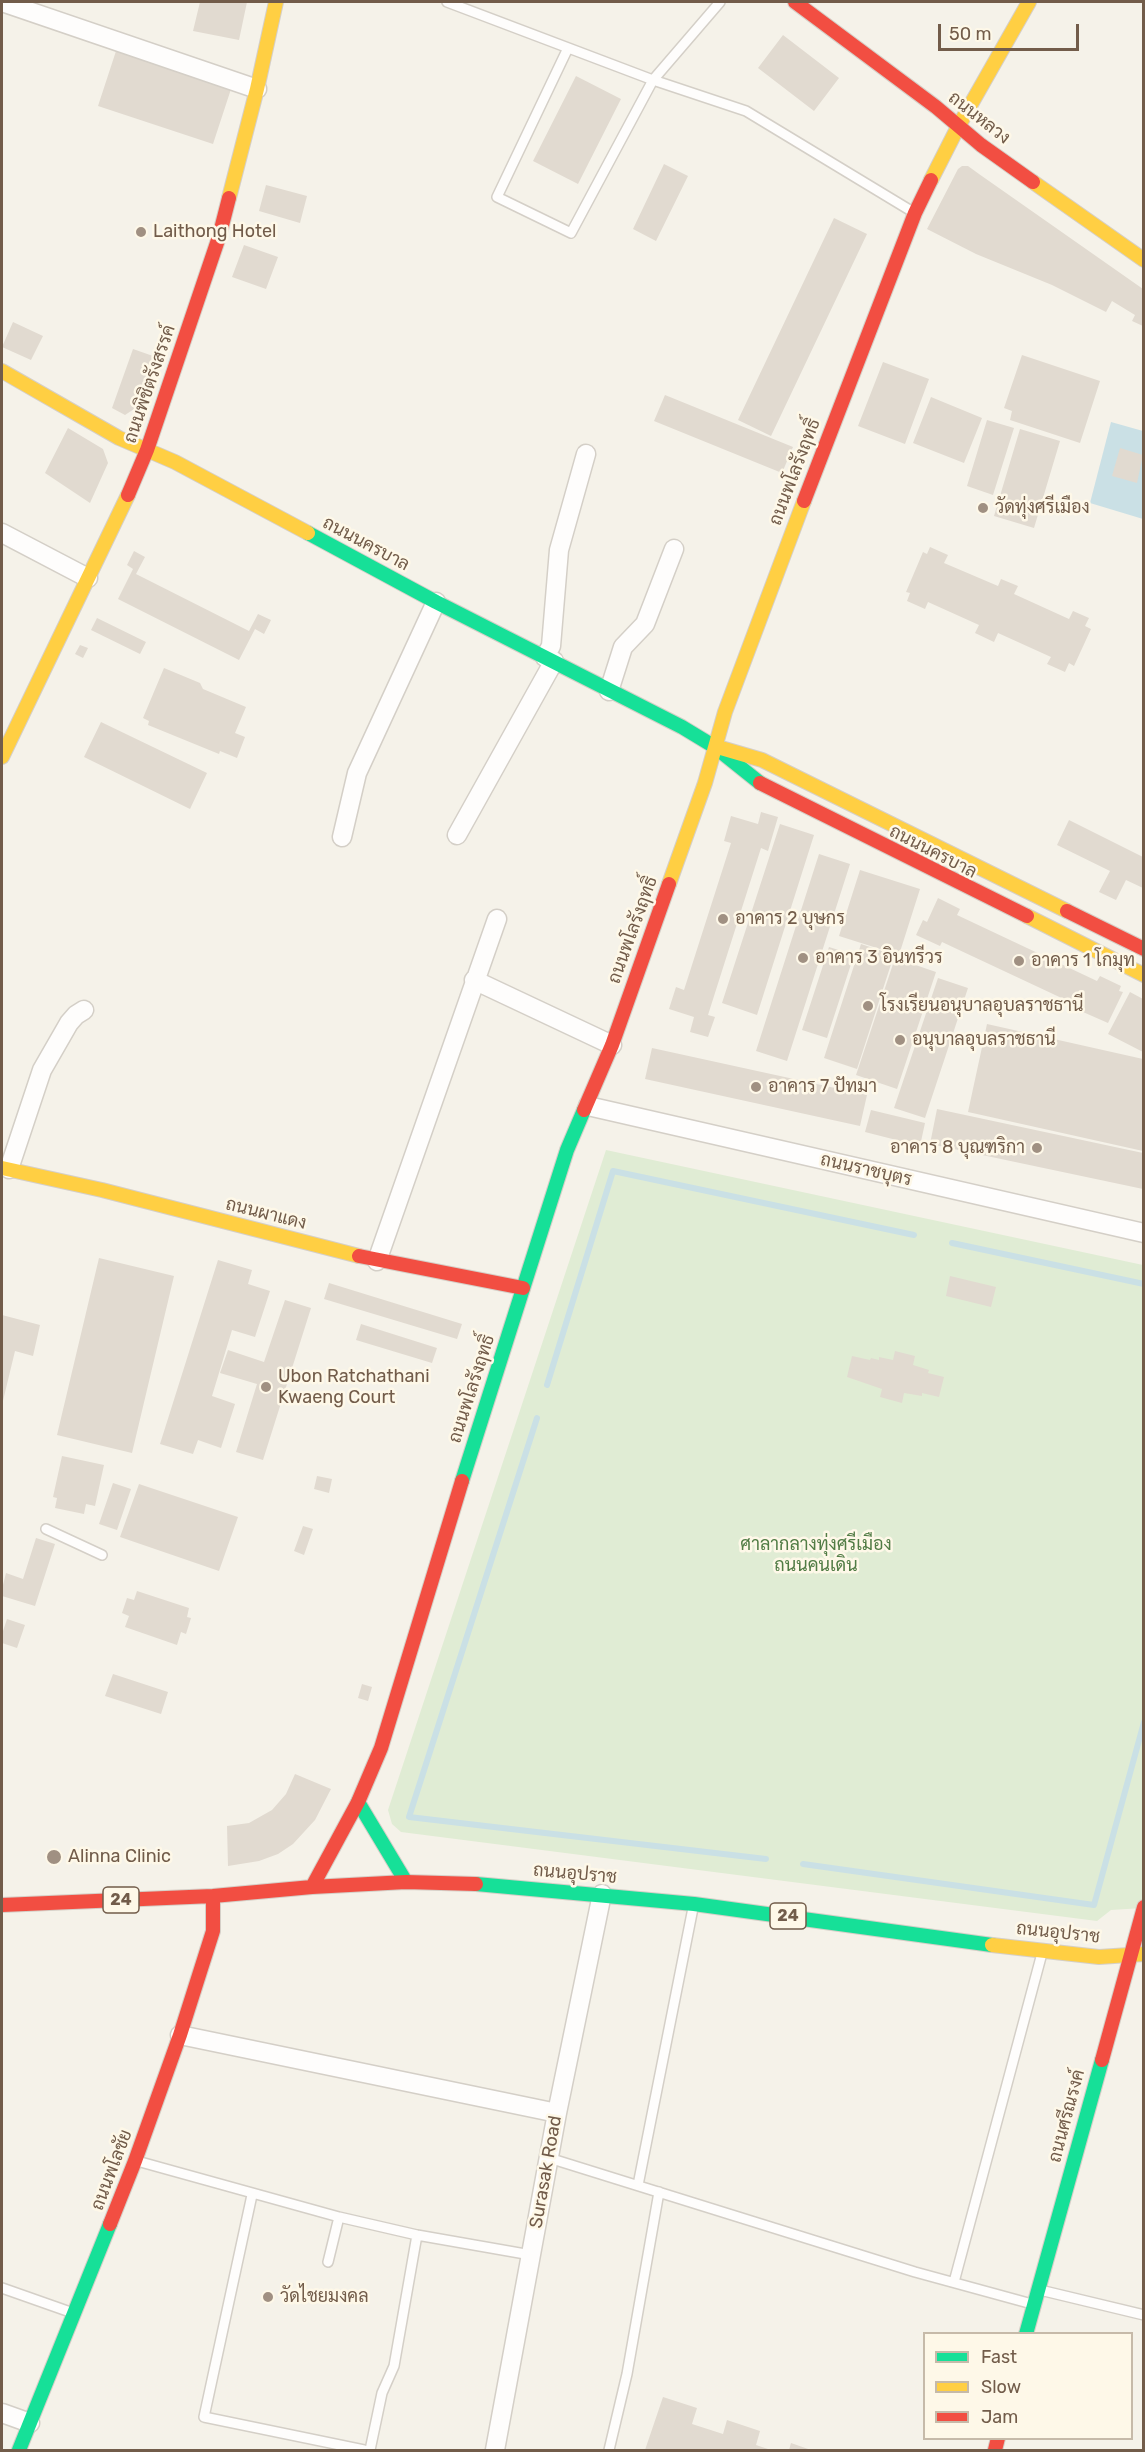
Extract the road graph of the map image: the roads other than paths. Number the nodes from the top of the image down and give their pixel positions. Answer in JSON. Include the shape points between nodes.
{"nodes":[{"id":1,"x":2,"y":2,"type":"edge"},
{"id":2,"x":276,"y":2,"type":"edge"},
{"id":3,"x":447,"y":2,"type":"edge"},
{"id":4,"x":720,"y":2,"type":"edge"},
{"id":5,"x":795,"y":2,"type":"edge"},
{"id":6,"x":1029,"y":2,"type":"edge"},
{"id":7,"x":567,"y":48,"type":"junction"},
{"id":8,"x":653,"y":80,"type":"junction"},
{"id":9,"x":257,"y":89,"type":"junction"},
{"id":10,"x":958,"y":127,"type":"junction"},
{"id":11,"x":915,"y":213,"type":"junction"},
{"id":12,"x":1141,"y":252,"type":"edge"},
{"id":13,"x":2,"y":371,"type":"edge"},
{"id":14,"x":147,"y":450,"type":"junction"},
{"id":15,"x":586,"y":454,"type":"dead end"},
{"id":16,"x":2,"y":533,"type":"edge"},
{"id":17,"x":674,"y":549,"type":"dead end"},
{"id":18,"x":88,"y":578,"type":"junction"},
{"id":19,"x":436,"y":602,"type":"junction"},
{"id":20,"x":550,"y":659,"type":"junction"},
{"id":21,"x":609,"y":691,"type":"junction"},
{"id":22,"x":715,"y":747,"type":"junction"},
{"id":23,"x":2,"y":757,"type":"edge"},
{"id":24,"x":457,"y":835,"type":"dead end"},
{"id":25,"x":342,"y":837,"type":"dead end"},
{"id":26,"x":1003,"y":881,"type":"junction"},
{"id":27,"x":992,"y":901,"type":"junction"},
{"id":28,"x":497,"y":919,"type":"dead end"},
{"id":29,"x":1143,"y":949,"type":"edge"},
{"id":30,"x":1143,"y":975,"type":"edge"},
{"id":31,"x":474,"y":980,"type":"junction"},
{"id":32,"x":84,"y":1010,"type":"dead end"},
{"id":33,"x":612,"y":1045,"type":"junction"},
{"id":34,"x":588,"y":1106,"type":"junction"},
{"id":35,"x":5,"y":1168,"type":"edge"},
{"id":36,"x":1143,"y":1233,"type":"edge"},
{"id":37,"x":377,"y":1261,"type":"junction"},
{"id":38,"x":523,"y":1288,"type":"junction"},
{"id":39,"x":46,"y":1529,"type":"dead end"},
{"id":40,"x":102,"y":1555,"type":"dead end"},
{"id":41,"x":358,"y":1802,"type":"junction"},
{"id":42,"x":406,"y":1882,"type":"junction"},
{"id":43,"x":312,"y":1887,"type":"junction"},
{"id":44,"x":602,"y":1894,"type":"junction"},
{"id":45,"x":213,"y":1896,"type":"junction"},
{"id":46,"x":694,"y":1904,"type":"junction"},
{"id":47,"x":2,"y":1905,"type":"edge"},
{"id":48,"x":1143,"y":1908,"type":"edge"},
{"id":49,"x":1042,"y":1952,"type":"junction"},
{"id":50,"x":1136,"y":1955,"type":"edge"},
{"id":51,"x":180,"y":2035,"type":"junction"},
{"id":52,"x":557,"y":2113,"type":"junction"},
{"id":53,"x":549,"y":2158,"type":"junction"},
{"id":54,"x":135,"y":2161,"type":"junction"},
{"id":55,"x":638,"y":2185,"type":"junction"},
{"id":56,"x":659,"y":2192,"type":"junction"},
{"id":57,"x":252,"y":2194,"type":"junction"},
{"id":58,"x":339,"y":2217,"type":"junction"},
{"id":59,"x":417,"y":2235,"type":"junction"},
{"id":60,"x":531,"y":2255,"type":"junction"},
{"id":61,"x":328,"y":2262,"type":"dead end"},
{"id":62,"x":954,"y":2282,"type":"junction"},
{"id":63,"x":2,"y":2288,"type":"edge"},
{"id":64,"x":1038,"y":2289,"type":"junction"},
{"id":65,"x":1034,"y":2305,"type":"junction"},
{"id":66,"x":75,"y":2314,"type":"junction"},
{"id":67,"x":1143,"y":2315,"type":"edge"},
{"id":68,"x":1027,"y":2332,"type":"edge"},
{"id":69,"x":2,"y":2413,"type":"edge"},
{"id":70,"x":30,"y":2423,"type":"junction"},
{"id":71,"x":19,"y":2451,"type":"edge"},
{"id":72,"x":364,"y":2451,"type":"edge"},
{"id":73,"x":369,"y":2451,"type":"edge"},
{"id":74,"x":495,"y":2451,"type":"edge"},
{"id":75,"x":609,"y":2451,"type":"edge"}],
"edges":[{"from":1,"to":9,"type":"street"},
{"from":2,"to":9,"type":"street","name":"ถนนพิชิตรังสรรค์"},
{"from":3,"to":7,"type":"lane"},
{"from":4,"to":8,"type":"lane"},
{"from":5,"to":10,"type":"street","name":"ถนนหลวง"},
{"from":6,"to":10,"type":"street","name":"ถนนพโลรังฤทธิ์"},
{"from":7,"to":8,"type":"lane"},
{"from":7,"to":8,"type":"lane","via":[[497,196],[571,233]]},
{"from":8,"to":11,"type":"lane","via":[[746,111]]},
{"from":9,"to":14,"type":"street","name":"ถนนพิชิตรังสรรค์","via":[[219,237]]},
{"from":10,"to":11,"type":"street","name":"ถนนพโลรังฤทธิ์"},
{"from":10,"to":12,"type":"street","name":"ถนนหลวง"},
{"from":11,"to":22,"type":"street","name":"ถนนพโลรังฤทธิ์","via":[[724,711]]},
{"from":13,"to":14,"type":"street","name":"ถนนนครบาล"},
{"from":14,"to":18,"type":"street","name":"ถนนพิชิตรังสรรค์"},
{"from":14,"to":19,"type":"street","name":"ถนนนครบาล"},
{"from":15,"to":20,"type":"street","via":[[560,550]]},
{"from":16,"to":18,"type":"street"},
{"from":17,"to":21,"type":"street","via":[[645,624],[623,647]]},
{"from":18,"to":23,"type":"street","name":"ถนนพิชิตรังสรรค์"},
{"from":19,"to":20,"type":"street","name":"ถนนนครบาล"},
{"from":19,"to":25,"type":"street","via":[[357,773]]},
{"from":20,"to":21,"type":"street","name":"ถนนนครบาล"},
{"from":20,"to":24,"type":"street"},
{"from":21,"to":22,"type":"street","name":"ถนนนครบาล"},
{"from":22,"to":26,"type":"street","name":"ถนนนครบาล","via":[[762,760]]},
{"from":22,"to":27,"type":"street","name":"ถนนนครบาล","via":[[753,780]]},
{"from":22,"to":33,"type":"street","name":"ถนนพโลรังฤทธิ์"},
{"from":26,"to":27,"type":"street"},
{"from":26,"to":29,"type":"street","name":"ถนนนครบาล"},
{"from":27,"to":30,"type":"street","name":"ถนนนครบาล"},
{"from":28,"to":31,"type":"street"},
{"from":31,"to":33,"type":"street"},
{"from":31,"to":37,"type":"street"},
{"from":32,"to":35,"type":"street","via":[[69,1023],[42,1070]]},
{"from":33,"to":34,"type":"street","name":"ถนนพโลรังฤทธิ์"},
{"from":34,"to":36,"type":"street","name":"ถนนราชบุตร"},
{"from":34,"to":38,"type":"street","name":"ถนนพโลรังฤทธิ์","via":[[567,1150]]},
{"from":35,"to":37,"type":"street","name":"ถนนผาแดง"},
{"from":37,"to":38,"type":"street","name":"ถนนผาแดง"},
{"from":38,"to":41,"type":"street","name":"ถนนพโลรังฤทธิ์","via":[[381,1748]]},
{"from":39,"to":40,"type":"lane"},
{"from":41,"to":42,"type":"street"},
{"from":41,"to":43,"type":"street","name":"ถนนพโลรังฤทธิ์"},
{"from":42,"to":43,"type":"street","name":"ถนนอุปราช","number":"24"},
{"from":42,"to":44,"type":"street","name":"ถนนอุปราช","number":"24"},
{"from":43,"to":45,"type":"street","name":"ถนนอุปราช","number":"24"},
{"from":44,"to":46,"type":"street","name":"ถนนอุปราช","number":"24"},
{"from":44,"to":52,"type":"street","name":"Surasak Road"},
{"from":45,"to":47,"type":"street","name":"ถนนอุปราช","number":"24"},
{"from":45,"to":51,"type":"street","name":"ถนนพโลชัย","via":[[213,1931]]},
{"from":46,"to":49,"type":"street","name":"ถนนอุปราช","number":"24"},
{"from":46,"to":55,"type":"lane"},
{"from":48,"to":50,"type":"street","name":"ถนนศรีณรงค์"},
{"from":49,"to":50,"type":"street","name":"ถนนอุปราช","number":"24","via":[[1099,1957]]},
{"from":49,"to":62,"type":"lane"},
{"from":50,"to":64,"type":"street","name":"ถนนศรีณรงค์"},
{"from":51,"to":52,"type":"street"},
{"from":51,"to":54,"type":"street","name":"ถนนพโลชัย"},
{"from":52,"to":53,"type":"street","name":"Surasak Road"},
{"from":53,"to":55,"type":"lane"},
{"from":53,"to":60,"type":"street","name":"Surasak Road"},
{"from":54,"to":57,"type":"lane"},
{"from":54,"to":66,"type":"street","name":"ถนนพโลชัย"},
{"from":55,"to":56,"type":"lane"},
{"from":56,"to":62,"type":"lane"},
{"from":56,"to":75,"type":"lane","via":[[627,2374]]},
{"from":57,"to":58,"type":"lane"},
{"from":57,"to":72,"type":"lane","via":[[204,2418]]},
{"from":58,"to":59,"type":"lane"},
{"from":58,"to":61,"type":"lane"},
{"from":59,"to":60,"type":"lane"},
{"from":59,"to":73,"type":"lane","via":[[394,2366],[382,2393]]},
{"from":60,"to":74,"type":"street","name":"Surasak Road"},
{"from":62,"to":65,"type":"lane"},
{"from":63,"to":66,"type":"lane"},
{"from":64,"to":65,"type":"street","name":"ถนนศรีณรงค์"},
{"from":64,"to":67,"type":"lane"},
{"from":65,"to":68,"type":"street","name":"ถนนศรีณรงค์"},
{"from":66,"to":70,"type":"street","name":"ถนนพโลชัย"},
{"from":69,"to":70,"type":"street"},
{"from":70,"to":71,"type":"street","name":"ถนนพโลชัย"}]}
